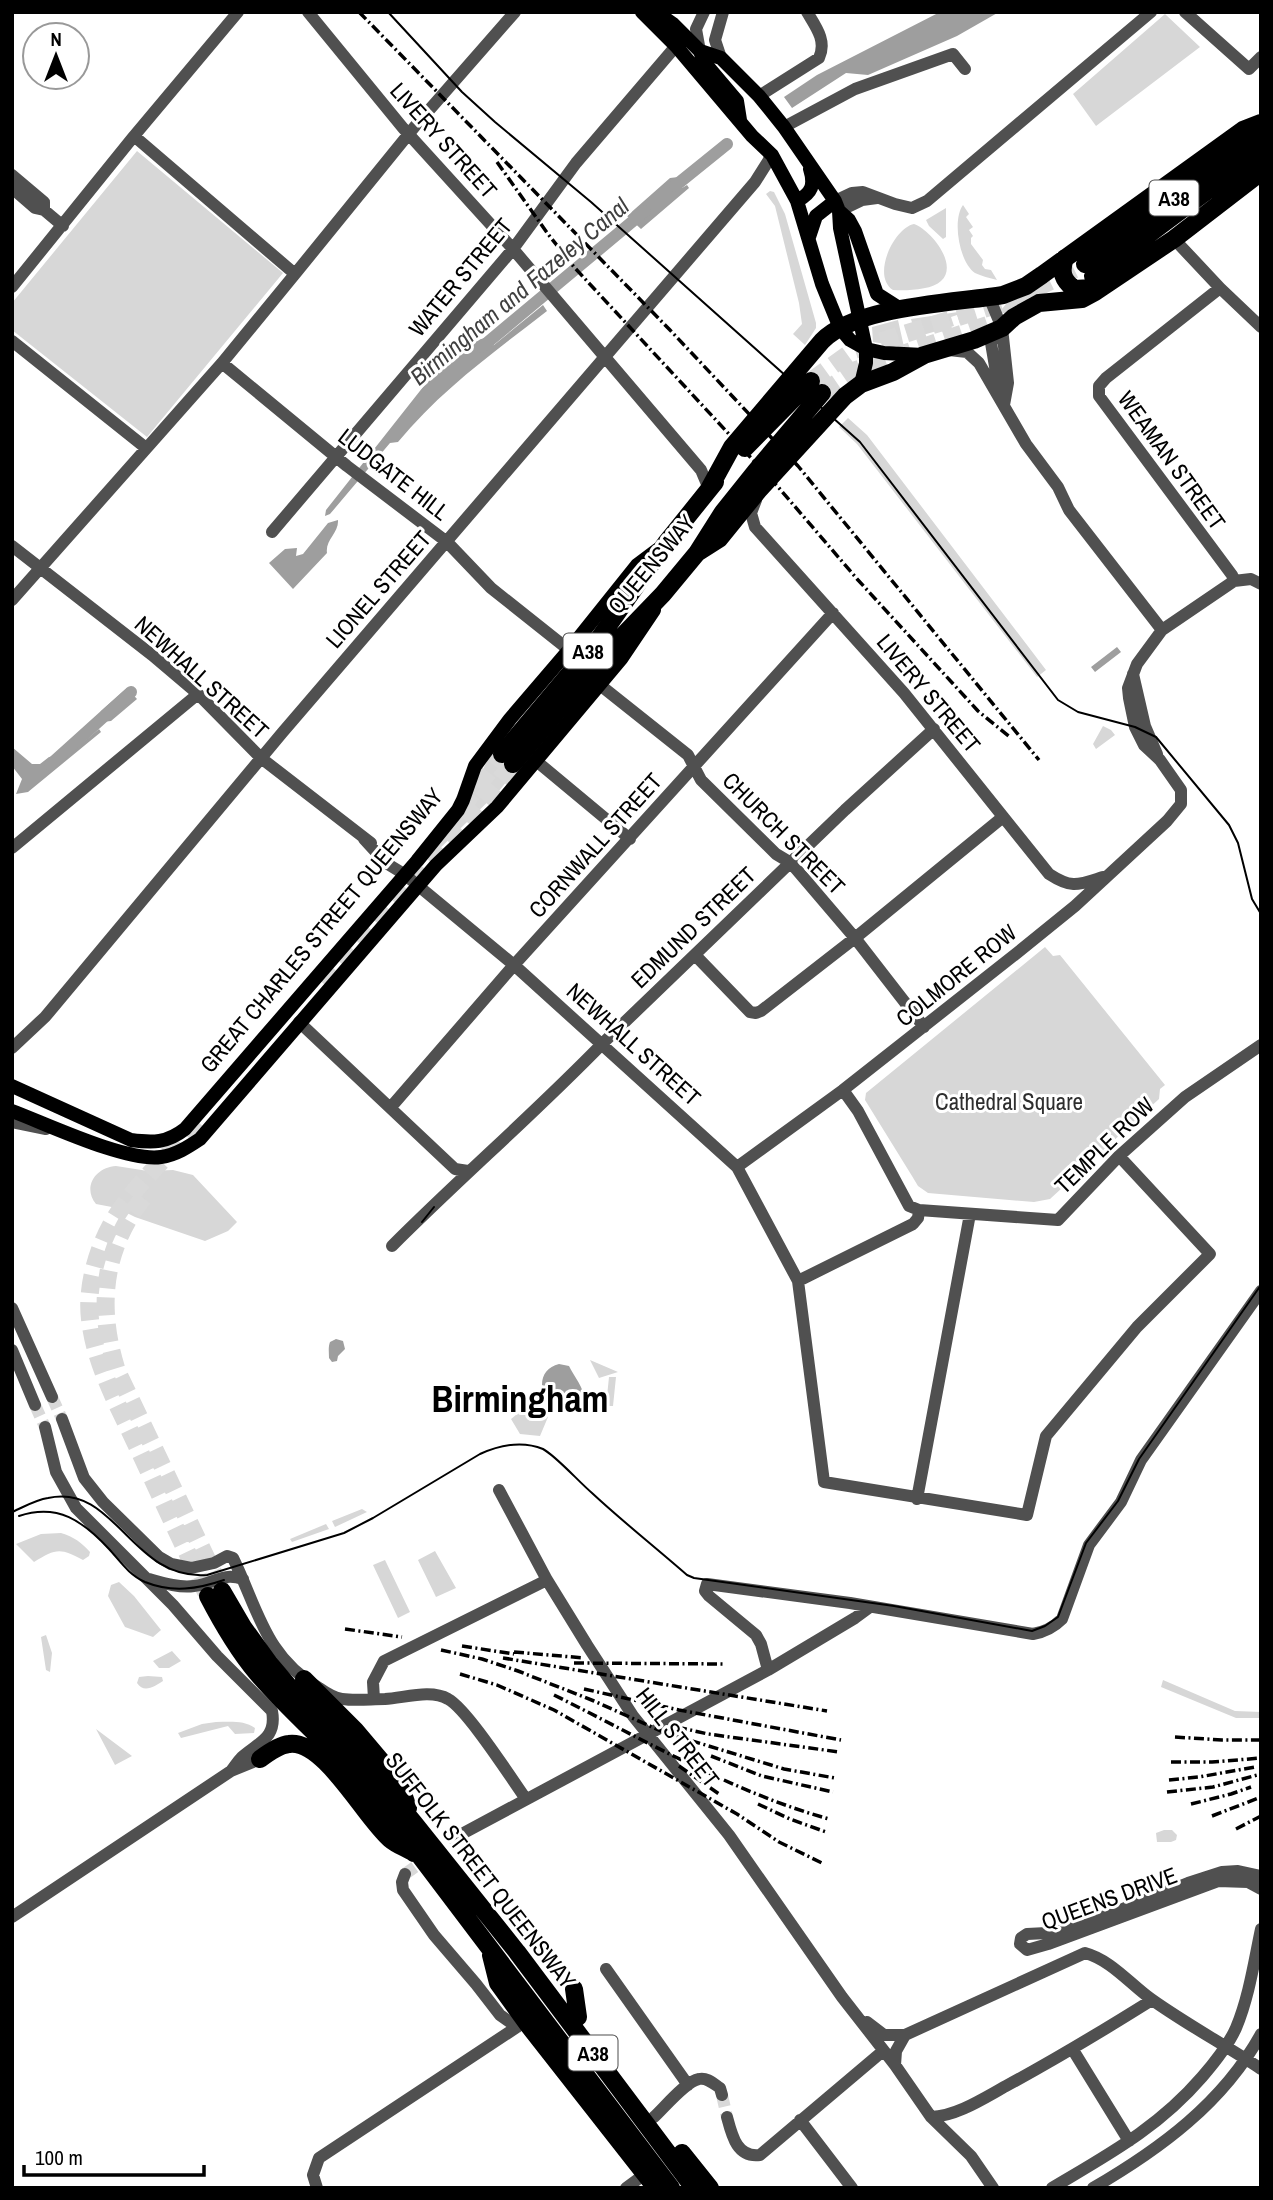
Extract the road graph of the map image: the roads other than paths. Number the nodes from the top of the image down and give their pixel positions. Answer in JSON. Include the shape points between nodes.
{"nodes":[{"id":1,"x":238,"y":12,"type":"edge"},
{"id":2,"x":308,"y":12,"type":"edge"},
{"id":3,"x":515,"y":12,"type":"edge"},
{"id":4,"x":642,"y":12,"type":"edge"},
{"id":5,"x":656,"y":12,"type":"edge"},
{"id":6,"x":723,"y":12,"type":"edge"},
{"id":7,"x":807,"y":12,"type":"edge"},
{"id":8,"x":1151,"y":12,"type":"edge"},
{"id":9,"x":1185,"y":12,"type":"edge"},
{"id":10,"x":703,"y":13,"type":"edge"},
{"id":11,"x":676,"y":47,"type":"junction"},
{"id":12,"x":700,"y":51,"type":"junction"},
{"id":13,"x":1261,"y":57,"type":"edge"},
{"id":14,"x":721,"y":58,"type":"junction"},
{"id":15,"x":965,"y":69,"type":"dead end"},
{"id":16,"x":759,"y":96,"type":"junction"},
{"id":17,"x":741,"y":121,"type":"junction"},
{"id":18,"x":1261,"y":123,"type":"edge"},
{"id":19,"x":784,"y":127,"type":"junction"},
{"id":20,"x":1261,"y":131,"type":"edge"},
{"id":21,"x":409,"y":135,"type":"junction"},
{"id":22,"x":134,"y":136,"type":"junction"},
{"id":23,"x":1261,"y":153,"type":"edge"},
{"id":24,"x":772,"y":155,"type":"junction"},
{"id":25,"x":809,"y":164,"type":"junction"},
{"id":26,"x":1261,"y":172,"type":"edge"},
{"id":27,"x":12,"y":175,"type":"edge"},
{"id":28,"x":12,"y":188,"type":"edge"},
{"id":29,"x":797,"y":201,"type":"junction"},
{"id":30,"x":837,"y":206,"type":"junction"},
{"id":31,"x":44,"y":210,"type":"junction"},
{"id":32,"x":63,"y":226,"type":"junction"},
{"id":33,"x":809,"y":237,"type":"junction"},
{"id":34,"x":1174,"y":239,"type":"junction"},
{"id":35,"x":513,"y":248,"type":"junction"},
{"id":36,"x":1065,"y":258,"type":"junction"},
{"id":37,"x":295,"y":274,"type":"junction"},
{"id":38,"x":1112,"y":281,"type":"junction"},
{"id":39,"x":12,"y":286,"type":"edge"},
{"id":40,"x":1220,"y":288,"type":"junction"},
{"id":41,"x":989,"y":297,"type":"junction"},
{"id":42,"x":902,"y":310,"type":"junction"},
{"id":43,"x":859,"y":320,"type":"junction"},
{"id":44,"x":1261,"y":327,"type":"edge"},
{"id":45,"x":839,"y":328,"type":"junction"},
{"id":46,"x":1002,"y":328,"type":"junction"},
{"id":47,"x":12,"y":341,"type":"edge"},
{"id":48,"x":866,"y":349,"type":"junction"},
{"id":49,"x":945,"y":349,"type":"junction"},
{"id":50,"x":924,"y":355,"type":"junction"},
{"id":51,"x":603,"y":356,"type":"junction"},
{"id":52,"x":222,"y":363,"type":"junction"},
{"id":53,"x":861,"y":384,"type":"junction"},
{"id":54,"x":1002,"y":403,"type":"junction"},
{"id":55,"x":146,"y":448,"type":"junction"},
{"id":56,"x":335,"y":456,"type":"junction"},
{"id":57,"x":709,"y":489,"type":"junction"},
{"id":58,"x":758,"y":491,"type":"junction"},
{"id":59,"x":272,"y":533,"type":"dead end"},
{"id":60,"x":447,"y":542,"type":"junction"},
{"id":61,"x":666,"y":542,"type":"junction"},
{"id":62,"x":12,"y":546,"type":"edge"},
{"id":63,"x":697,"y":553,"type":"junction"},
{"id":64,"x":40,"y":568,"type":"junction"},
{"id":65,"x":1234,"y":581,"type":"junction"},
{"id":66,"x":1261,"y":584,"type":"edge"},
{"id":67,"x":663,"y":594,"type":"junction"},
{"id":68,"x":12,"y":600,"type":"edge"},
{"id":69,"x":833,"y":612,"type":"junction"},
{"id":70,"x":1162,"y":630,"type":"junction"},
{"id":71,"x":569,"y":650,"type":"junction"},
{"id":72,"x":600,"y":685,"type":"junction"},
{"id":73,"x":198,"y":694,"type":"junction"},
{"id":74,"x":934,"y":729,"type":"junction"},
{"id":75,"x":261,"y":758,"type":"junction"},
{"id":76,"x":535,"y":760,"type":"junction"},
{"id":77,"x":694,"y":767,"type":"junction"},
{"id":78,"x":1003,"y":817,"type":"junction"},
{"id":79,"x":630,"y":838,"type":"junction"},
{"id":80,"x":12,"y":848,"type":"edge"},
{"id":81,"x":790,"y":863,"type":"junction"},
{"id":82,"x":404,"y":874,"type":"junction"},
{"id":83,"x":1107,"y":876,"type":"junction"},
{"id":84,"x":418,"y":886,"type":"junction"},
{"id":85,"x":855,"y":939,"type":"junction"},
{"id":86,"x":695,"y":955,"type":"junction"},
{"id":87,"x":514,"y":965,"type":"junction"},
{"id":88,"x":299,"y":1022,"type":"junction"},
{"id":89,"x":924,"y":1027,"type":"junction"},
{"id":90,"x":603,"y":1043,"type":"junction"},
{"id":91,"x":1261,"y":1045,"type":"edge"},
{"id":92,"x":12,"y":1048,"type":"edge"},
{"id":93,"x":12,"y":1086,"type":"edge"},
{"id":94,"x":843,"y":1090,"type":"junction"},
{"id":95,"x":391,"y":1107,"type":"junction"},
{"id":96,"x":12,"y":1111,"type":"edge"},
{"id":97,"x":12,"y":1122,"type":"edge"},
{"id":98,"x":71,"y":1133,"type":"junction"},
{"id":99,"x":1119,"y":1156,"type":"junction"},
{"id":100,"x":737,"y":1167,"type":"junction"},
{"id":101,"x":468,"y":1171,"type":"junction"},
{"id":102,"x":919,"y":1210,"type":"junction"},
{"id":103,"x":970,"y":1214,"type":"junction"},
{"id":104,"x":393,"y":1246,"type":"dead end"},
{"id":105,"x":798,"y":1281,"type":"junction"},
{"id":106,"x":1261,"y":1291,"type":"edge"},
{"id":107,"x":12,"y":1308,"type":"edge"},
{"id":108,"x":12,"y":1350,"type":"edge"},
{"id":109,"x":52,"y":1397,"type":"tunnel mouth"},
{"id":110,"x":35,"y":1405,"type":"tunnel mouth"},
{"id":111,"x":62,"y":1419,"type":"tunnel mouth"},
{"id":112,"x":45,"y":1427,"type":"tunnel mouth"},
{"id":113,"x":499,"y":1490,"type":"dead end"},
{"id":114,"x":917,"y":1499,"type":"junction"},
{"id":115,"x":146,"y":1578,"type":"junction"},
{"id":116,"x":243,"y":1578,"type":"junction"},
{"id":117,"x":547,"y":1580,"type":"junction"},
{"id":118,"x":215,"y":1594,"type":"tunnel mouth"},
{"id":119,"x":870,"y":1607,"type":"junction"},
{"id":120,"x":768,"y":1670,"type":"junction"},
{"id":121,"x":303,"y":1679,"type":"junction"},
{"id":122,"x":374,"y":1699,"type":"junction"},
{"id":123,"x":647,"y":1735,"type":"junction"},
{"id":124,"x":349,"y":1757,"type":"junction"},
{"id":125,"x":260,"y":1759,"type":"joint"},
{"id":126,"x":231,"y":1771,"type":"junction"},
{"id":127,"x":526,"y":1799,"type":"junction"},
{"id":128,"x":458,"y":1836,"type":"tunnel mouth"},
{"id":129,"x":405,"y":1874,"type":"dead end"},
{"id":130,"x":1261,"y":1876,"type":"edge"},
{"id":131,"x":1261,"y":1889,"type":"edge"},
{"id":132,"x":12,"y":1917,"type":"edge"},
{"id":133,"x":483,"y":1923,"type":"junction"},
{"id":134,"x":1260,"y":1936,"type":"edge"},
{"id":135,"x":487,"y":1943,"type":"junction"},
{"id":136,"x":606,"y":1969,"type":"dead end"},
{"id":137,"x":574,"y":1989,"type":"dead end"},
{"id":138,"x":842,"y":1997,"type":"junction"},
{"id":139,"x":1152,"y":2000,"type":"junction"},
{"id":140,"x":578,"y":2017,"type":"junction"},
{"id":141,"x":523,"y":2027,"type":"junction"},
{"id":142,"x":905,"y":2035,"type":"junction"},
{"id":143,"x":1259,"y":2036,"type":"edge"},
{"id":144,"x":883,"y":2050,"type":"junction"},
{"id":145,"x":1073,"y":2050,"type":"junction"},
{"id":146,"x":895,"y":2065,"type":"junction"},
{"id":147,"x":1261,"y":2069,"type":"edge"},
{"id":148,"x":688,"y":2085,"type":"junction"},
{"id":149,"x":722,"y":2095,"type":"dead end"},
{"id":150,"x":654,"y":2117,"type":"junction"},
{"id":151,"x":727,"y":2117,"type":"tunnel mouth"},
{"id":152,"x":931,"y":2117,"type":"junction"},
{"id":153,"x":800,"y":2120,"type":"junction"},
{"id":154,"x":1129,"y":2141,"type":"junction"},
{"id":155,"x":651,"y":2181,"type":"edge"},
{"id":156,"x":317,"y":2188,"type":"edge"},
{"id":157,"x":626,"y":2188,"type":"edge"},
{"id":158,"x":671,"y":2188,"type":"edge"},
{"id":159,"x":694,"y":2188,"type":"edge"},
{"id":160,"x":710,"y":2188,"type":"edge"},
{"id":161,"x":852,"y":2188,"type":"edge"},
{"id":162,"x":993,"y":2188,"type":"edge"},
{"id":163,"x":1052,"y":2188,"type":"edge"},
{"id":164,"x":1093,"y":2188,"type":"edge"}],
"edges":[{"from":1,"to":22,"type":"street"},
{"from":2,"to":21,"type":"street","name":"LIVERY STREET"},
{"from":3,"to":21,"type":"street"},
{"from":4,"to":11,"type":"main road"},
{"from":5,"to":12,"type":"main road"},
{"from":6,"to":14,"type":"street","via":[[715,40]]},
{"from":7,"to":16,"type":"street","via":[[821,35],[819,58]]},
{"from":8,"to":30,"type":"street","via":[[927,201],[912,208],[854,192]]},
{"from":9,"to":13,"type":"street","via":[[1249,69]]},
{"from":10,"to":12,"type":"street","via":[[696,29]]},
{"from":11,"to":17,"type":"main road"},
{"from":11,"to":35,"type":"street","name":"WATER STREET","via":[[576,163]]},
{"from":12,"to":14,"type":"main road"},
{"from":12,"to":17,"type":"main road","via":[[737,101]]},
{"from":14,"to":16,"type":"main road"},
{"from":15,"to":19,"type":"street","via":[[953,54],[855,89]]},
{"from":16,"to":19,"type":"main road"},
{"from":17,"to":24,"type":"main road"},
{"from":18,"to":36,"type":"highway","via":[[1243,130]]},
{"from":19,"to":25,"type":"main road"},
{"from":20,"to":23,"type":"highway","number":"A38","via":[[1089,270]]},
{"from":21,"to":35,"type":"street","name":"LIVERY STREET"},
{"from":21,"to":37,"type":"street"},
{"from":22,"to":32,"type":"street"},
{"from":22,"to":37,"type":"street"},
{"from":24,"to":29,"type":"main road"},
{"from":24,"to":51,"type":"street","name":"LIONEL STREET","via":[[755,182]]},
{"from":25,"to":29,"type":"main road","via":[[813,187]]},
{"from":25,"to":30,"type":"main road"},
{"from":26,"to":34,"type":"highway"},
{"from":27,"to":31,"type":"street","via":[[44,202]]},
{"from":28,"to":31,"type":"street"},
{"from":29,"to":33,"type":"main road"},
{"from":30,"to":33,"type":"main road","via":[[816,216]]},
{"from":30,"to":42,"type":"main road","via":[[855,232],[877,294]]},
{"from":30,"to":43,"type":"main road"},
{"from":31,"to":32,"type":"street"},
{"from":32,"to":39,"type":"street"},
{"from":33,"to":45,"type":"main road"},
{"from":34,"to":38,"type":"highway"},
{"from":34,"to":40,"type":"street"},
{"from":35,"to":51,"type":"street","name":"LIVERY STREET"},
{"from":35,"to":56,"type":"street","name":"WATER STREET"},
{"from":36,"to":38,"type":"highway","via":[[1064,281],[1074,289]]},
{"from":36,"to":41,"type":"highway","via":[[1015,292]]},
{"from":37,"to":52,"type":"street"},
{"from":38,"to":46,"type":"highway","via":[[1082,299],[1039,303]]},
{"from":40,"to":44,"type":"street"},
{"from":40,"to":65,"type":"street","name":"WEAMAN STREET","via":[[1106,378],[1099,386],[1099,396]]},
{"from":41,"to":42,"type":"highway"},
{"from":41,"to":46,"type":"street"},
{"from":42,"to":43,"type":"highway"},
{"from":43,"to":45,"type":"highway"},
{"from":43,"to":48,"type":"main road"},
{"from":45,"to":48,"type":"main road"},
{"from":45,"to":57,"type":"highway","via":[[822,341],[732,447]]},
{"from":46,"to":49,"type":"highway"},
{"from":46,"to":54,"type":"street","via":[[1008,383]]},
{"from":47,"to":55,"type":"street"},
{"from":48,"to":50,"type":"main road"},
{"from":48,"to":53,"type":"main road"},
{"from":49,"to":50,"type":"highway"},
{"from":49,"to":54,"type":"street","via":[[967,352],[975,359]]},
{"from":50,"to":53,"type":"highway"},
{"from":51,"to":57,"type":"street","name":"LIVERY STREET","via":[[701,470]]},
{"from":51,"to":60,"type":"street","name":"LIONEL STREET"},
{"from":52,"to":55,"type":"street"},
{"from":52,"to":56,"type":"street","name":"LUDGATE HILL"},
{"from":53,"to":58,"type":"highway"},
{"from":54,"to":70,"type":"street","via":[[1059,487],[1069,510]]},
{"from":55,"to":64,"type":"street"},
{"from":56,"to":59,"type":"street","name":"WATER STREET","via":[[280,516]]},
{"from":56,"to":60,"type":"street","name":"LUDGATE HILL"},
{"from":57,"to":61,"type":"highway","name":"GREAT CHARLES STREET QUEENSWAY","number":"A38"},
{"from":57,"to":63,"type":"highway","name":"QUEENSWAY","number":"A38","via":[[739,455],[817,387]]},
{"from":58,"to":63,"type":"highway","via":[[719,539]]},
{"from":58,"to":69,"type":"street","name":"LIVERY STREET","via":[[751,513],[755,527]]},
{"from":60,"to":71,"type":"street","name":"LUDGATE HILL","via":[[491,589]]},
{"from":60,"to":75,"type":"street","name":"LIONEL STREET"},
{"from":61,"to":67,"type":"highway","name":"QUEENSWAY","number":"A38","via":[[508,759]]},
{"from":61,"to":71,"type":"main road","name":"GREAT CHARLES STREET QUEENSWAY","via":[[637,565]]},
{"from":62,"to":64,"type":"street","name":"NEWHALL STREET"},
{"from":63,"to":67,"type":"highway","name":"QUEENSWAY","number":"A38"},
{"from":64,"to":68,"type":"street"},
{"from":64,"to":73,"type":"street","name":"NEWHALL STREET"},
{"from":65,"to":66,"type":"street","via":[[1251,579]]},
{"from":65,"to":70,"type":"street"},
{"from":67,"to":72,"type":"main road","name":"GREAT CHARLES STREET QUEENSWAY","via":[[630,648]]},
{"from":69,"to":74,"type":"street","name":"LIVERY STREET"},
{"from":69,"to":77,"type":"street","name":"CORNWALL STREET"},
{"from":70,"to":83,"type":"street","name":"COLMORE ROW","via":[[1141,658],[1128,688],[1132,718],[1144,745],[1181,790],[1181,804]]},
{"from":71,"to":82,"type":"main road","name":"GREAT CHARLES STREET QUEENSWAY","via":[[484,752],[458,810]]},
{"from":72,"to":76,"type":"main road","name":"GREAT CHARLES STREET QUEENSWAY"},
{"from":72,"to":77,"type":"street","name":"CHURCH STREET","via":[[688,755]]},
{"from":73,"to":75,"type":"street","name":"NEWHALL STREET"},
{"from":73,"to":80,"type":"street"},
{"from":74,"to":78,"type":"street","name":"LIVERY STREET"},
{"from":74,"to":81,"type":"street","name":"EDMUND STREET"},
{"from":75,"to":82,"type":"street","name":"NEWHALL STREET","via":[[391,857]]},
{"from":75,"to":92,"type":"street","name":"LIONEL STREET","via":[[45,1017]]},
{"from":76,"to":79,"type":"street"},
{"from":76,"to":84,"type":"main road","name":"GREAT CHARLES STREET QUEENSWAY","via":[[497,807]]},
{"from":77,"to":79,"type":"street","name":"CORNWALL STREET"},
{"from":77,"to":81,"type":"street","name":"CHURCH STREET","via":[[776,854]]},
{"from":78,"to":83,"type":"street","name":"LIVERY STREET","via":[[1049,874],[1063,883],[1081,884]]},
{"from":78,"to":85,"type":"street"},
{"from":79,"to":87,"type":"street","name":"CORNWALL STREET"},
{"from":81,"to":85,"type":"street","name":"CHURCH STREET"},
{"from":81,"to":86,"type":"street","name":"EDMUND STREET"},
{"from":82,"to":84,"type":"street","name":"NEWHALL STREET"},
{"from":82,"to":93,"type":"main road","name":"GREAT CHARLES STREET QUEENSWAY","via":[[185,1129],[165,1141],[131,1140]]},
{"from":83,"to":89,"type":"street","name":"COLMORE ROW"},
{"from":84,"to":87,"type":"street","name":"NEWHALL STREET"},
{"from":84,"to":88,"type":"main road","name":"GREAT CHARLES STREET QUEENSWAY"},
{"from":85,"to":86,"type":"street","via":[[756,1013]]},
{"from":85,"to":89,"type":"street","name":"CHURCH STREET"},
{"from":86,"to":90,"type":"street","name":"EDMUND STREET"},
{"from":87,"to":90,"type":"street","name":"NEWHALL STREET"},
{"from":87,"to":95,"type":"street","name":"CORNWALL STREET"},
{"from":88,"to":95,"type":"street"},
{"from":88,"to":98,"type":"main road","name":"GREAT CHARLES STREET QUEENSWAY","via":[[200,1139],[172,1155],[149,1158]]},
{"from":89,"to":94,"type":"street","name":"COLMORE ROW"},
{"from":90,"to":100,"type":"street","name":"NEWHALL STREET"},
{"from":90,"to":101,"type":"street","name":"EDMUND STREET"},
{"from":91,"to":99,"type":"street","name":"TEMPLE ROW","via":[[1185,1097]]},
{"from":94,"to":100,"type":"street","name":"COLMORE ROW"},
{"from":94,"to":102,"type":"street","via":[[901,1194],[909,1206]]},
{"from":95,"to":101,"type":"street","via":[[456,1169]]},
{"from":96,"to":98,"type":"main road"},
{"from":97,"to":98,"type":"street"},
{"from":99,"to":103,"type":"street","name":"TEMPLE ROW","via":[[1058,1220]]},
{"from":99,"to":114,"type":"street","via":[[1210,1254],[1145,1318],[1046,1436],[1027,1515]]},
{"from":100,"to":105,"type":"street","name":"NEWHALL STREET"},
{"from":101,"to":104,"type":"street","name":"EDMUND STREET"},
{"from":102,"to":103,"type":"street","name":"TEMPLE ROW"},
{"from":102,"to":105,"type":"street","via":[[913,1224]]},
{"from":103,"to":114,"type":"street"},
{"from":105,"to":114,"type":"street","via":[[824,1482]]},
{"from":106,"to":119,"type":"street","via":[[1141,1460],[1121,1502],[1090,1545],[1062,1619],[1049,1630],[1033,1634]]},
{"from":107,"to":109,"type":"street"},
{"from":108,"to":110,"type":"street"},
{"from":111,"to":116,"type":"street","via":[[84,1478],[159,1556],[191,1568],[227,1556],[233,1558]]},
{"from":112,"to":115,"type":"street","via":[[56,1472],[76,1508]]},
{"from":113,"to":117,"type":"street","name":"HILL STREET"},
{"from":115,"to":116,"type":"street","via":[[195,1586],[230,1574]]},
{"from":115,"to":126,"type":"street","via":[[272,1711],[273,1724],[266,1739]]},
{"from":116,"to":121,"type":"street","via":[[265,1633]]},
{"from":117,"to":122,"type":"street","via":[[384,1661],[373,1682]]},
{"from":117,"to":123,"type":"street","name":"HILL STREET"},
{"from":118,"to":124,"type":"highway","name":"SUFFOLK STREET QUEENSWAY","number":"A38","via":[[229,1635],[256,1671],[291,1710]]},
{"from":119,"to":120,"type":"street"},
{"from":119,"to":120,"type":"street","via":[[707,1584],[709,1596],[755,1635]]},
{"from":120,"to":123,"type":"street"},
{"from":121,"to":122,"type":"street","via":[[334,1697]]},
{"from":121,"to":124,"type":"highway"},
{"from":122,"to":127,"type":"street","via":[[447,1698]]},
{"from":123,"to":127,"type":"street"},
{"from":123,"to":138,"type":"street","name":"HILL STREET","via":[[729,1835]]},
{"from":124,"to":125,"type":"highway","via":[[297,1744],[281,1746]]},
{"from":124,"to":133,"type":"highway","name":"SUFFOLK STREET QUEENSWAY","number":"A38","via":[[420,1856]]},
{"from":124,"to":133,"type":"highway","name":"SUFFOLK STREET QUEENSWAY","number":"A38","via":[[411,1819]]},
{"from":125,"to":126,"type":"street"},
{"from":126,"to":132,"type":"street"},
{"from":127,"to":128,"type":"street"},
{"from":129,"to":141,"type":"street","via":[[403,1890],[434,1935],[500,2015]]},
{"from":130,"to":131,"type":"street","name":"QUEENS DRIVE","via":[[1222,1872],[1077,1927],[1027,1934],[1020,1944],[1027,1950],[1048,1944],[1218,1881],[1248,1882]]},
{"from":133,"to":135,"type":"highway","name":"SUFFOLK STREET QUEENSWAY","number":"A38"},
{"from":133,"to":140,"type":"highway","via":[[531,1952]]},
{"from":133,"to":159,"type":"highway","name":"SUFFOLK STREET QUEENSWAY","number":"A38"},
{"from":134,"to":154,"type":"street","via":[[1235,2029],[1222,2052],[1181,2101]]},
{"from":135,"to":141,"type":"highway","via":[[498,1983]]},
{"from":135,"to":158,"type":"highway","name":"SUFFOLK STREET QUEENSWAY","number":"A38"},
{"from":136,"to":148,"type":"street"},
{"from":137,"to":140,"type":"highway"},
{"from":138,"to":142,"type":"street","name":"HILL STREET","via":[[878,2032]]},
{"from":138,"to":144,"type":"street","name":"HILL STREET"},
{"from":139,"to":142,"type":"street","via":[[1085,1953]]},
{"from":139,"to":145,"type":"street"},
{"from":139,"to":147,"type":"street"},
{"from":140,"to":150,"type":"highway"},
{"from":141,"to":155,"type":"highway"},
{"from":141,"to":156,"type":"street","via":[[319,2158],[313,2175]]},
{"from":142,"to":146,"type":"street"},
{"from":143,"to":164,"type":"street","via":[[1198,2115],[1173,2137]]},
{"from":144,"to":146,"type":"street","name":"HILL STREET"},
{"from":144,"to":153,"type":"street"},
{"from":145,"to":152,"type":"street","via":[[944,2117]]},
{"from":145,"to":154,"type":"street"},
{"from":146,"to":152,"type":"street","name":"HILL STREET"},
{"from":148,"to":149,"type":"street","via":[[709,2080]]},
{"from":148,"to":150,"type":"street"},
{"from":150,"to":160,"type":"highway"},
{"from":151,"to":153,"type":"street","via":[[742,2152],[756,2156]]},
{"from":152,"to":162,"type":"street","name":"HILL STREET","via":[[971,2156]]},
{"from":153,"to":161,"type":"street"},
{"from":154,"to":163,"type":"street"},
{"from":155,"to":157,"type":"street"}]}
